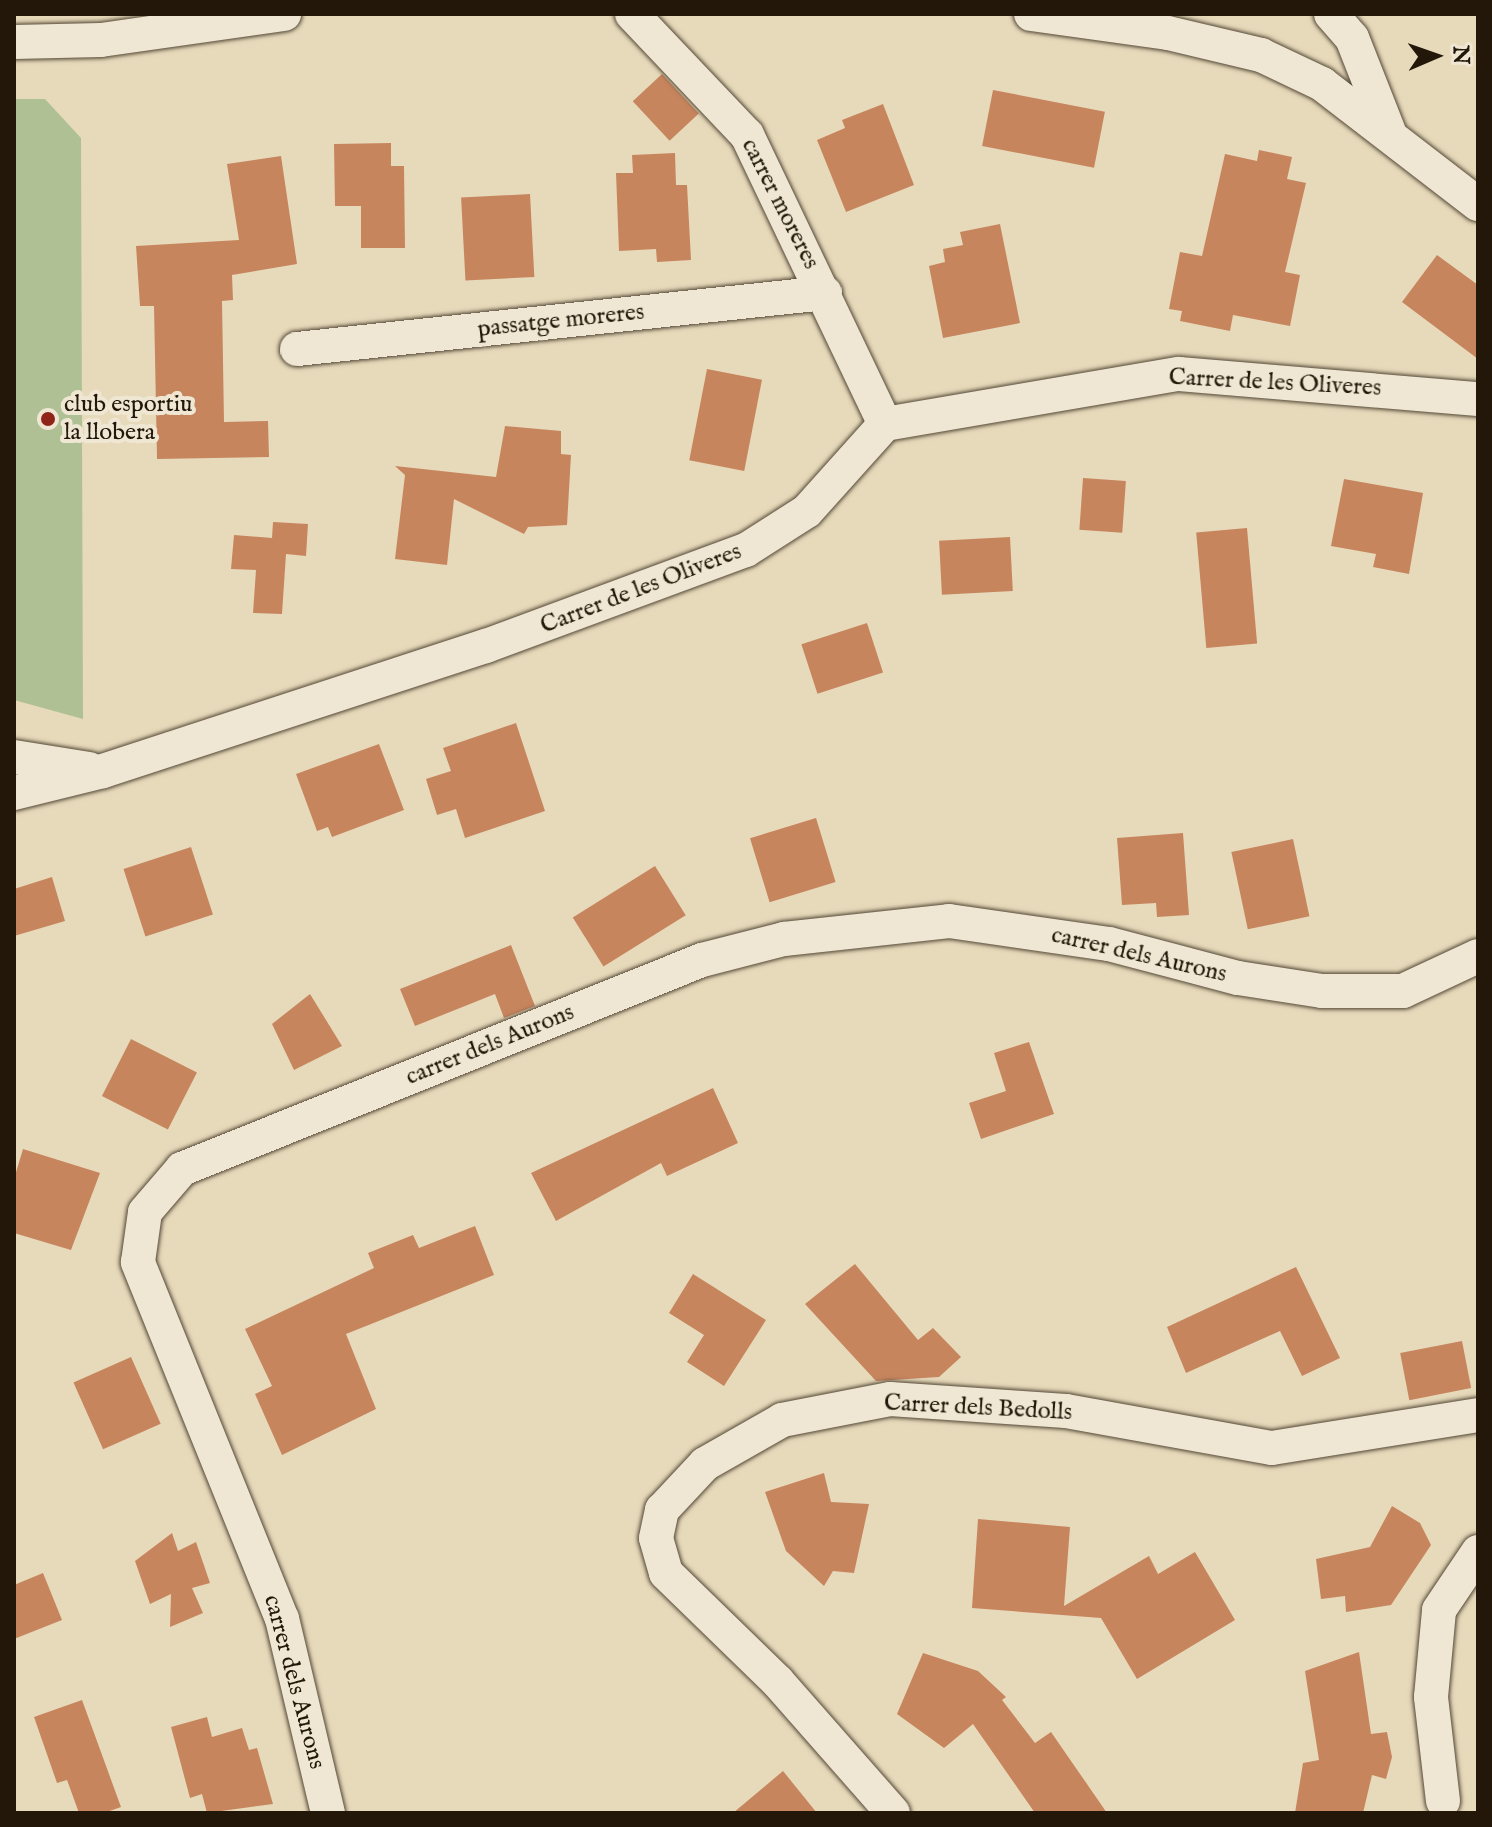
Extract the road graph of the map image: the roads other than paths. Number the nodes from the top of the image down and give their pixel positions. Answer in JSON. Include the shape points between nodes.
{"nodes":[{"id":1,"x":284,"y":14,"type":"edge"},
{"id":2,"x":632,"y":14,"type":"edge"},
{"id":3,"x":1031,"y":14,"type":"edge"},
{"id":4,"x":1331,"y":14,"type":"edge"},
{"id":5,"x":14,"y":42,"type":"edge"},
{"id":6,"x":1389,"y":132,"type":"junction"},
{"id":7,"x":1478,"y":204,"type":"edge"},
{"id":8,"x":825,"y":293,"type":"junction"},
{"id":9,"x":297,"y":349,"type":"dead end"},
{"id":10,"x":1478,"y":399,"type":"edge"},
{"id":11,"x":885,"y":424,"type":"junction"},
{"id":12,"x":14,"y":757,"type":"edge"},
{"id":13,"x":103,"y":771,"type":"junction"},
{"id":14,"x":14,"y":793,"type":"edge"},
{"id":15,"x":1478,"y":956,"type":"edge"},
{"id":16,"x":1478,"y":1415,"type":"edge"},
{"id":17,"x":1478,"y":1552,"type":"edge"},
{"id":18,"x":1443,"y":1801,"type":"dead end"},
{"id":19,"x":328,"y":1813,"type":"edge"},
{"id":20,"x":893,"y":1813,"type":"edge"}],
"edges":[{"from":1,"to":5,"type":"street","via":[[101,40]]},
{"from":2,"to":8,"type":"street","name":"carrer moreres","via":[[747,135]]},
{"from":3,"to":6,"type":"street","via":[[1168,33],[1261,55],[1322,84]]},
{"from":4,"to":6,"type":"street","via":[[1352,38]]},
{"from":6,"to":7,"type":"street"},
{"from":8,"to":9,"type":"street","name":"passatge moreres"},
{"from":8,"to":11,"type":"street","name":"carrer moreres"},
{"from":10,"to":11,"type":"street","name":"Carrer de les Oliveres","via":[[1179,374]]},
{"from":11,"to":13,"type":"street","name":"Carrer de les Oliveres","via":[[807,511],[746,550],[486,646]]},
{"from":12,"to":13,"type":"street"},
{"from":13,"to":14,"type":"street","name":"Carrer de les Oliveres"},
{"from":15,"to":19,"type":"street","name":"carrer dels Aurons","via":[[1403,991],[1322,991],[1238,978],[1109,944],[949,921],[798,937],[702,960],[182,1169],[145,1212],[138,1262],[282,1619]]},
{"from":16,"to":20,"type":"street","name":"Carrer dels Bedolls","via":[[1272,1448],[1066,1411],[890,1399],[782,1420],[705,1464],[662,1510],[656,1538],[666,1573],[778,1682]]},
{"from":17,"to":18,"type":"street","via":[[1439,1610],[1431,1697]]}]}
